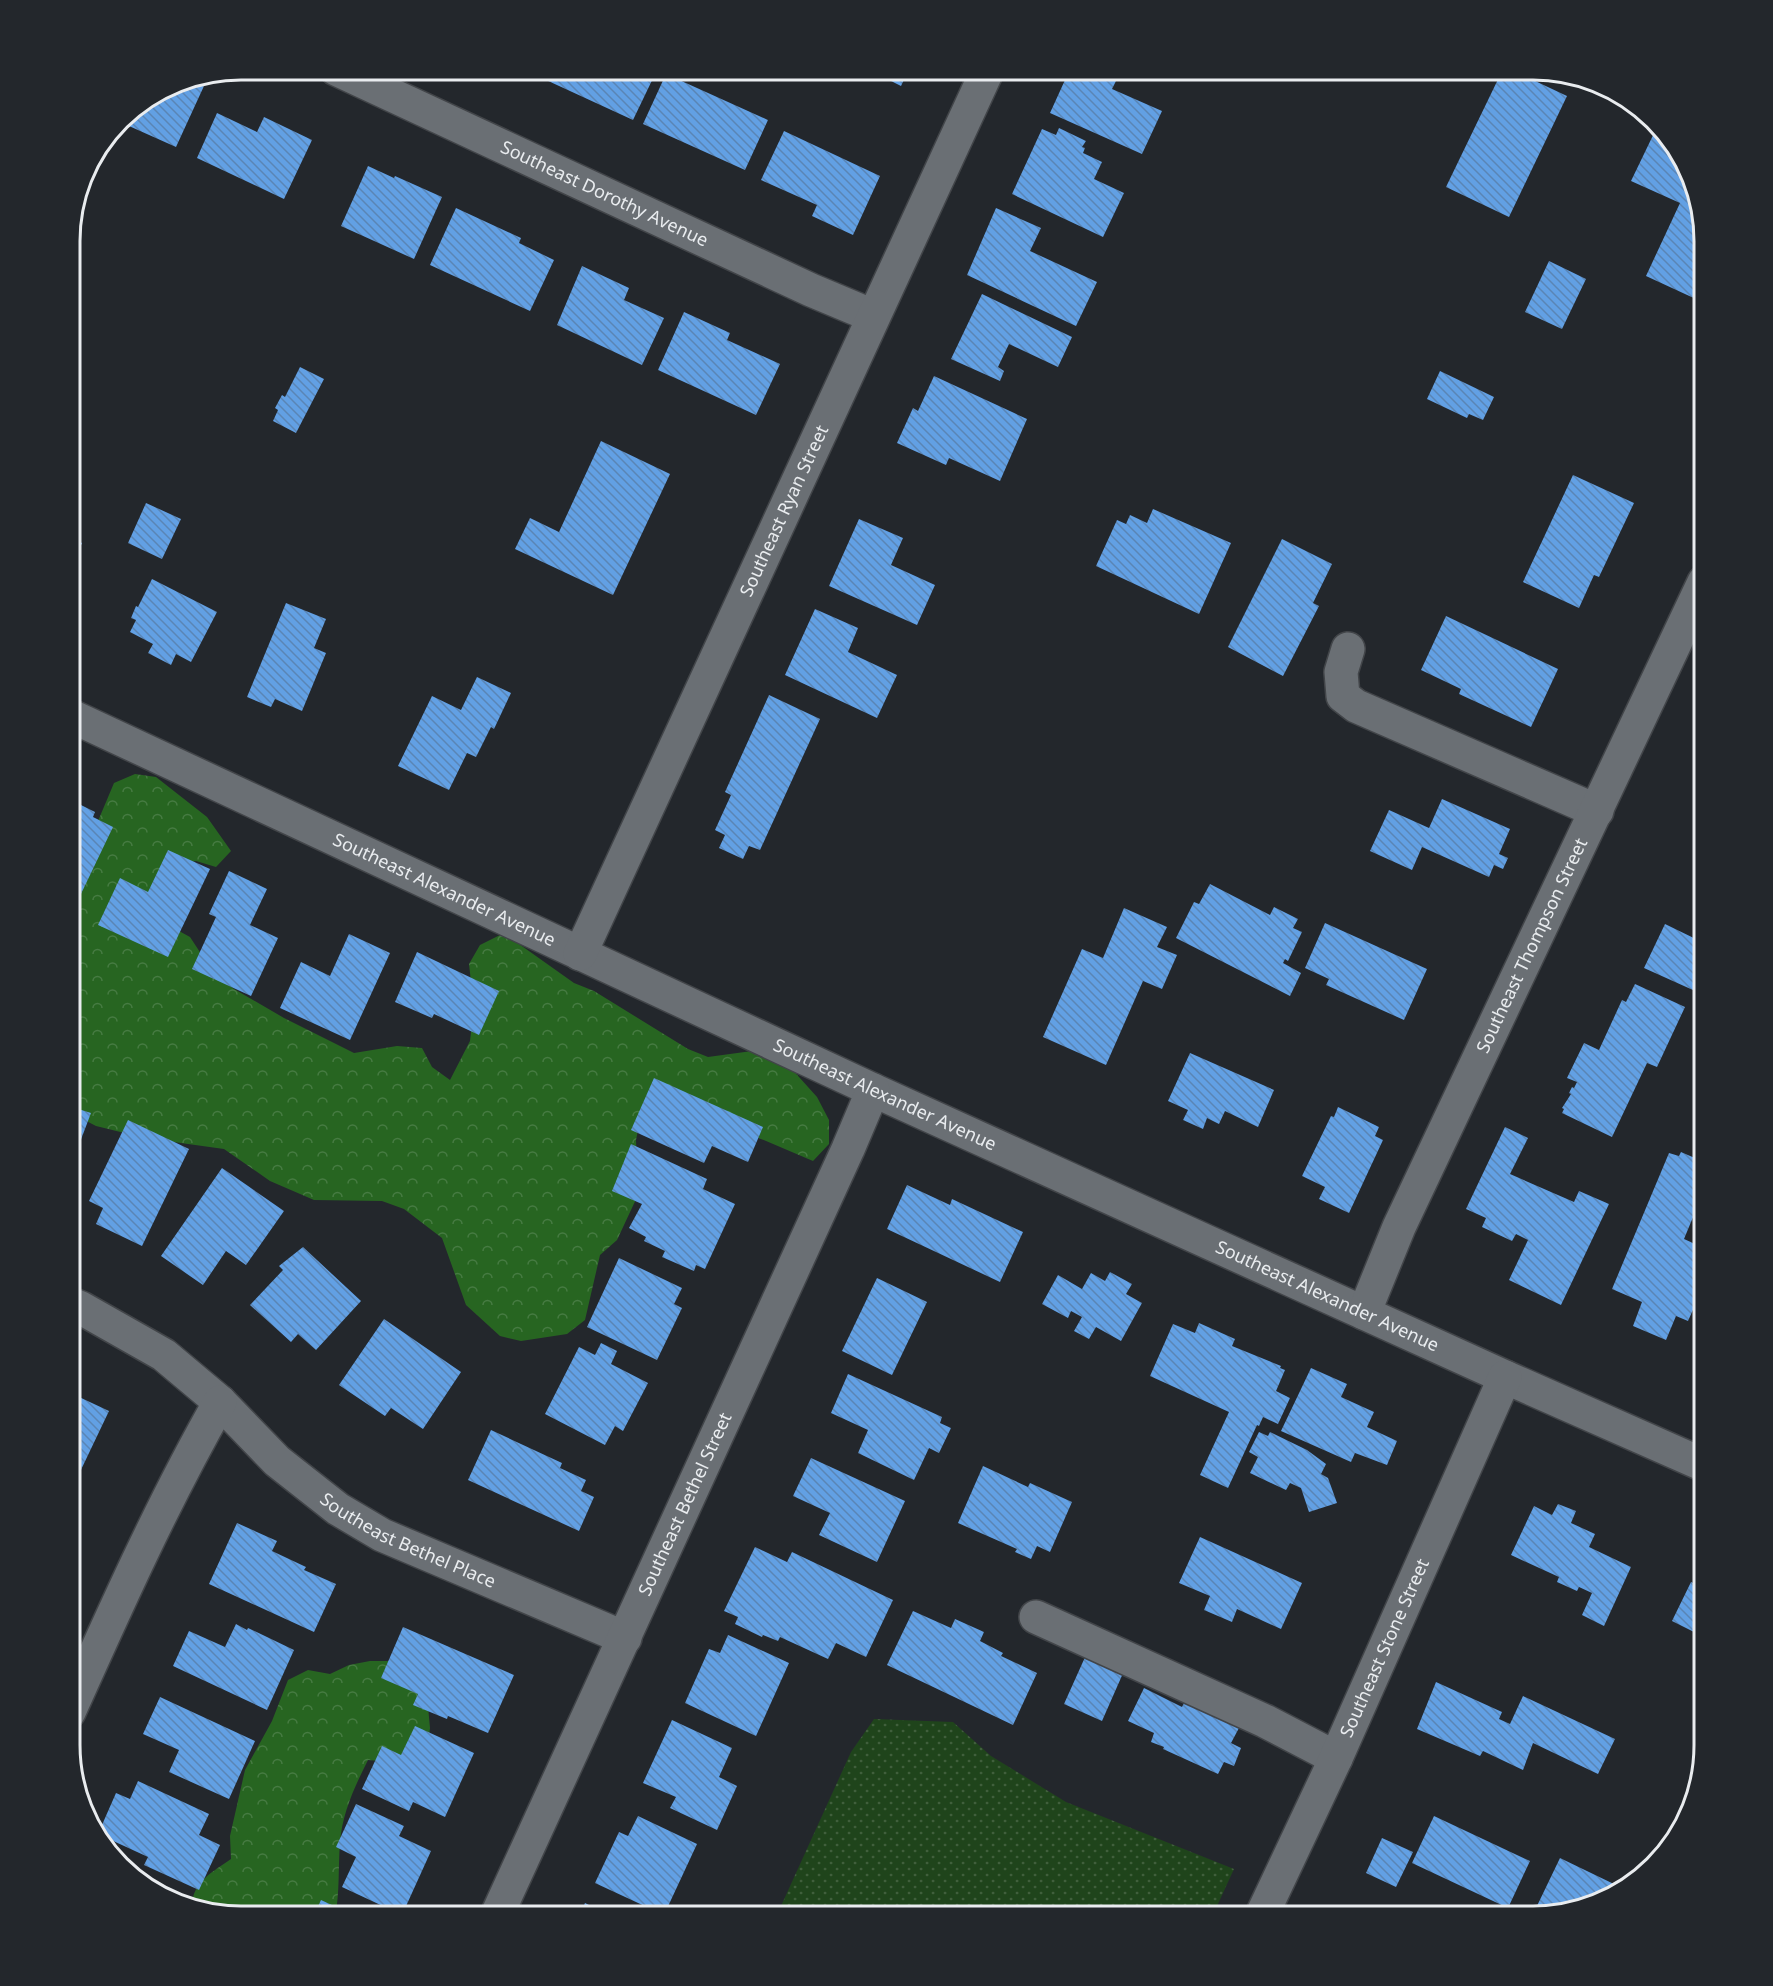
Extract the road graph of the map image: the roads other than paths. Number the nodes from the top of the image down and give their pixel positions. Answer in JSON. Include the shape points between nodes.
{"nodes":[{"id":1,"x":360,"y":80,"type":"edge"},
{"id":2,"x":983,"y":80,"type":"edge"},
{"id":3,"x":873,"y":316,"type":"junction"},
{"id":4,"x":1694,"y":603,"type":"edge"},
{"id":5,"x":1348,"y":649,"type":"dead end"},
{"id":6,"x":80,"y":720,"type":"edge"},
{"id":7,"x":1597,"y":811,"type":"junction"},
{"id":8,"x":580,"y":954,"type":"junction"},
{"id":9,"x":873,"y":1090,"type":"junction"},
{"id":10,"x":80,"y":1308,"type":"edge"},
{"id":11,"x":1364,"y":1313,"type":"junction"},
{"id":12,"x":1505,"y":1377,"type":"junction"},
{"id":13,"x":220,"y":1402,"type":"junction"},
{"id":14,"x":1694,"y":1461,"type":"edge"},
{"id":15,"x":1036,"y":1617,"type":"dead end"},
{"id":16,"x":625,"y":1638,"type":"junction"},
{"id":17,"x":80,"y":1688,"type":"edge"},
{"id":18,"x":1336,"y":1758,"type":"junction"},
{"id":19,"x":500,"y":1906,"type":"edge"},
{"id":20,"x":1266,"y":1906,"type":"edge"}],
"edges":[{"from":1,"to":3,"type":"street","name":"Southeast Dorothy Avenue"},
{"from":2,"to":3,"type":"street","name":"Southeast Ryan Street"},
{"from":3,"to":8,"type":"street","name":"Southeast Ryan Street"},
{"from":4,"to":7,"type":"street","name":"Southeast Thompson Street"},
{"from":5,"to":7,"type":"street","via":[[1341,672],[1343,696],[1356,706]]},
{"from":6,"to":8,"type":"street","name":"Southeast Alexander Avenue"},
{"from":7,"to":11,"type":"street","name":"Southeast Thompson Street","via":[[1399,1227]]},
{"from":8,"to":9,"type":"street","name":"Southeast Alexander Avenue"},
{"from":9,"to":11,"type":"street","name":"Southeast Alexander Avenue"},
{"from":9,"to":16,"type":"street","name":"Southeast Bethel Street"},
{"from":10,"to":13,"type":"street","name":"Southeast Bethel Place","via":[[164,1355]]},
{"from":11,"to":12,"type":"street","name":"Southeast Alexander Avenue"},
{"from":12,"to":14,"type":"street","name":"Southeast Alexander Avenue"},
{"from":12,"to":18,"type":"street","name":"Southeast Stone Street"},
{"from":13,"to":16,"type":"street","name":"Southeast Bethel Place","via":[[277,1461],[338,1509],[382,1535]]},
{"from":13,"to":17,"type":"street","via":[[147,1540]]},
{"from":15,"to":18,"type":"street"},
{"from":16,"to":19,"type":"street","name":"Southeast Bethel Street"},
{"from":18,"to":20,"type":"street","name":"Southeast Stone Street"}]}
